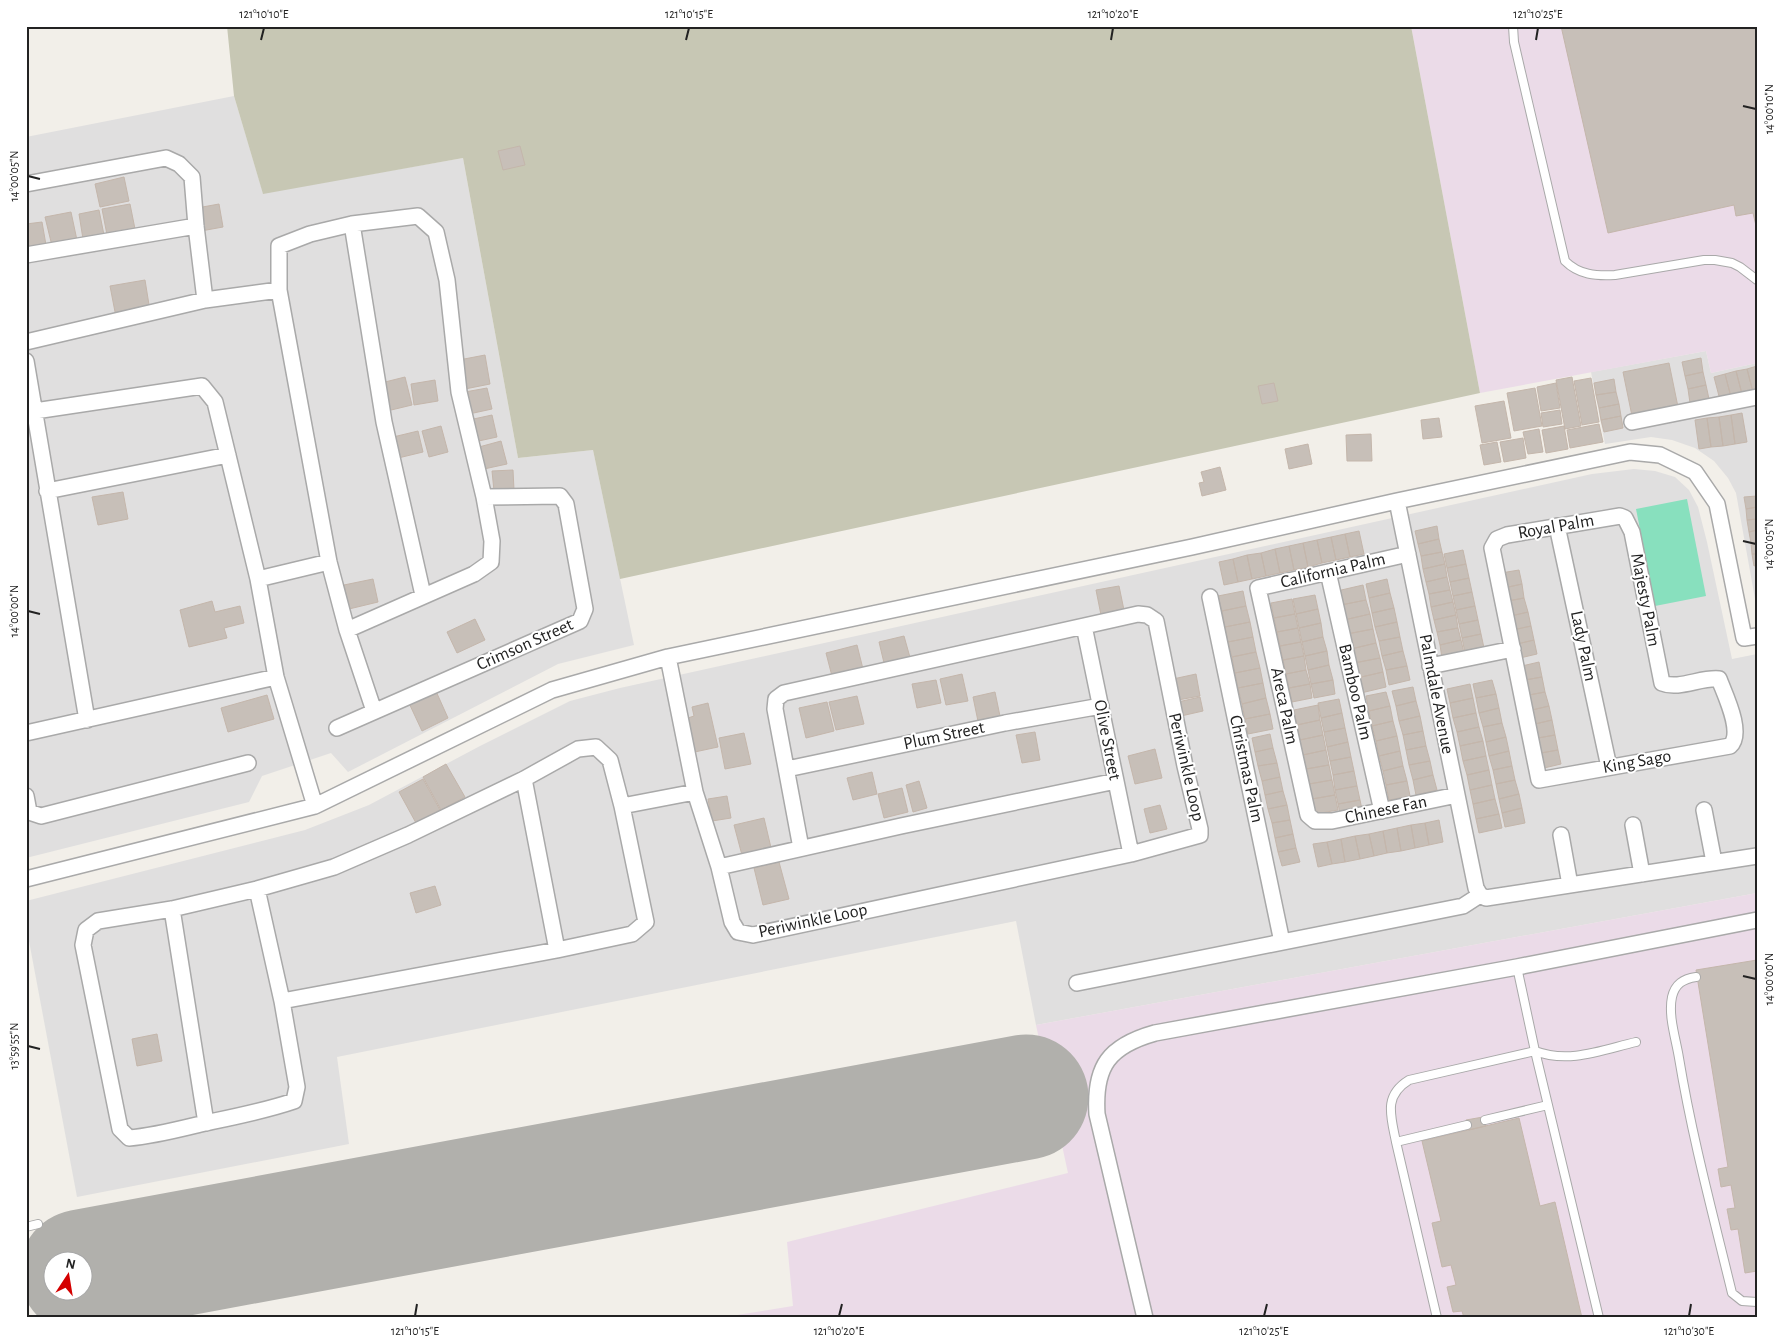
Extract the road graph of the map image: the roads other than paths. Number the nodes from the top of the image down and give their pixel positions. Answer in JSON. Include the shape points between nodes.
{"nodes":[{"id":1,"x":1514,"y":26,"type":"edge"},
{"id":2,"x":26,"y":184,"type":"edge"},
{"id":3,"x":352,"y":224,"type":"junction"},
{"id":4,"x":196,"y":226,"type":"junction"},
{"id":5,"x":26,"y":255,"type":"edge"},
{"id":6,"x":1757,"y":280,"type":"edge"},
{"id":7,"x":279,"y":290,"type":"junction"},
{"id":8,"x":205,"y":300,"type":"junction"},
{"id":9,"x":26,"y":342,"type":"edge"},
{"id":10,"x":26,"y":361,"type":"edge"},
{"id":11,"x":1757,"y":397,"type":"edge"},
{"id":12,"x":35,"y":411,"type":"junction"},
{"id":13,"x":1632,"y":422,"type":"dead end"},
{"id":14,"x":228,"y":455,"type":"junction"},
{"id":15,"x":47,"y":491,"type":"junction"},
{"id":16,"x":484,"y":497,"type":"junction"},
{"id":17,"x":1397,"y":501,"type":"junction"},
{"id":18,"x":1625,"y":518,"type":"joint"},
{"id":19,"x":1557,"y":526,"type":"junction"},
{"id":20,"x":1408,"y":554,"type":"junction"},
{"id":21,"x":329,"y":562,"type":"junction"},
{"id":22,"x":1328,"y":572,"type":"junction"},
{"id":23,"x":258,"y":579,"type":"junction"},
{"id":24,"x":1258,"y":588,"type":"joint"},
{"id":25,"x":423,"y":595,"type":"junction"},
{"id":26,"x":1210,"y":597,"type":"dead end"},
{"id":27,"x":1084,"y":626,"type":"junction"},
{"id":28,"x":347,"y":630,"type":"junction"},
{"id":29,"x":1757,"y":636,"type":"edge"},
{"id":30,"x":1513,"y":649,"type":"junction"},
{"id":31,"x":668,"y":657,"type":"junction"},
{"id":32,"x":1430,"y":666,"type":"junction"},
{"id":33,"x":276,"y":677,"type":"junction"},
{"id":34,"x":1100,"y":706,"type":"junction"},
{"id":35,"x":374,"y":711,"type":"junction"},
{"id":36,"x":86,"y":720,"type":"junction"},
{"id":37,"x":337,"y":728,"type":"dead end"},
{"id":38,"x":26,"y":733,"type":"edge"},
{"id":39,"x":1734,"y":742,"type":"joint"},
{"id":40,"x":248,"y":763,"type":"dead end"},
{"id":41,"x":1609,"y":767,"type":"junction"},
{"id":42,"x":787,"y":769,"type":"junction"},
{"id":43,"x":524,"y":780,"type":"junction"},
{"id":44,"x":1116,"y":781,"type":"junction"},
{"id":45,"x":696,"y":792,"type":"junction"},
{"id":46,"x":1457,"y":795,"type":"junction"},
{"id":47,"x":26,"y":796,"type":"edge"},
{"id":48,"x":315,"y":806,"type":"junction"},
{"id":49,"x":622,"y":806,"type":"junction"},
{"id":50,"x":1704,"y":810,"type":"dead end"},
{"id":51,"x":1382,"y":811,"type":"junction"},
{"id":52,"x":1315,"y":821,"type":"joint"},
{"id":53,"x":1633,"y":825,"type":"dead end"},
{"id":54,"x":1561,"y":835,"type":"dead end"},
{"id":55,"x":801,"y":848,"type":"junction"},
{"id":56,"x":1131,"y":854,"type":"junction"},
{"id":57,"x":1757,"y":856,"type":"edge"},
{"id":58,"x":1714,"y":862,"type":"junction"},
{"id":59,"x":719,"y":867,"type":"junction"},
{"id":60,"x":1642,"y":874,"type":"junction"},
{"id":61,"x":26,"y":879,"type":"edge"},
{"id":62,"x":1570,"y":885,"type":"junction"},
{"id":63,"x":257,"y":889,"type":"junction"},
{"id":64,"x":1478,"y":892,"type":"junction"},
{"id":65,"x":172,"y":909,"type":"junction"},
{"id":66,"x":1757,"y":920,"type":"edge"},
{"id":67,"x":1282,"y":942,"type":"junction"},
{"id":68,"x":557,"y":950,"type":"junction"},
{"id":69,"x":1517,"y":967,"type":"junction"},
{"id":70,"x":1696,"y":977,"type":"dead end"},
{"id":71,"x":1078,"y":983,"type":"dead end"},
{"id":72,"x":282,"y":1001,"type":"junction"},
{"id":73,"x":1636,"y":1042,"type":"dead end"},
{"id":74,"x":1535,"y":1051,"type":"junction"},
{"id":75,"x":1548,"y":1105,"type":"junction"},
{"id":76,"x":1485,"y":1120,"type":"dead end"},
{"id":77,"x":206,"y":1123,"type":"junction"},
{"id":78,"x":1467,"y":1124,"type":"dead end"},
{"id":79,"x":1396,"y":1142,"type":"junction"},
{"id":80,"x":38,"y":1224,"type":"dead end"},
{"id":81,"x":26,"y":1227,"type":"edge"},
{"id":82,"x":1757,"y":1302,"type":"edge"},
{"id":83,"x":1145,"y":1318,"type":"edge"},
{"id":84,"x":1437,"y":1318,"type":"edge"},
{"id":85,"x":1598,"y":1318,"type":"edge"}],
"edges":[{"from":1,"to":6,"type":"lane","via":[[1514,42],[1565,261],[1585,274],[1615,275],[1704,260],[1724,260],[1740,266]]},
{"from":2,"to":4,"type":"street","via":[[166,158],[180,164],[192,177]]},
{"from":3,"to":7,"type":"street","via":[[310,234],[279,246]]},
{"from":3,"to":16,"type":"street","via":[[418,216],[436,232],[447,280],[459,392]]},
{"from":3,"to":25,"type":"street","via":[[384,422]]},
{"from":4,"to":5,"type":"street"},
{"from":4,"to":8,"type":"street"},
{"from":7,"to":8,"type":"street"},
{"from":7,"to":21,"type":"street"},
{"from":8,"to":9,"type":"street"},
{"from":10,"to":12,"type":"street"},
{"from":11,"to":13,"type":"street"},
{"from":12,"to":14,"type":"street","via":[[202,386],[215,402]]},
{"from":12,"to":15,"type":"street"},
{"from":14,"to":15,"type":"street"},
{"from":14,"to":23,"type":"street"},
{"from":15,"to":36,"type":"street"},
{"from":16,"to":25,"type":"street","via":[[492,541],[491,562],[474,574]]},
{"from":16,"to":35,"type":"street","name":"Crimson Street","via":[[560,496],[566,504],[585,609],[580,621]]},
{"from":17,"to":20,"type":"street","name":"Palmdale Avenue"},
{"from":17,"to":29,"type":"street","via":[[1630,452],[1660,455],[1695,472],[1717,504],[1744,638]]},
{"from":17,"to":31,"type":"street"},
{"from":18,"to":19,"type":"street","name":"Royal Palm","via":[[1620,516]]},
{"from":18,"to":39,"type":"street","name":"Majesty Palm","via":[[1632,532],[1662,684],[1669,686],[1719,679],[1734,721]]},
{"from":19,"to":30,"type":"street","name":"Royal Palm","via":[[1507,535],[1497,539],[1492,548]]},
{"from":19,"to":41,"type":"street","name":"Lady Palm"},
{"from":20,"to":22,"type":"street","name":"California Palm"},
{"from":20,"to":32,"type":"street","name":"Palmdale Avenue"},
{"from":21,"to":23,"type":"street"},
{"from":21,"to":28,"type":"street"},
{"from":22,"to":24,"type":"street","name":"California Palm"},
{"from":22,"to":51,"type":"street","name":"Bamboo Palm"},
{"from":23,"to":33,"type":"street"},
{"from":24,"to":52,"type":"street","name":"Areca Palm","via":[[1308,815]]},
{"from":25,"to":28,"type":"street"},
{"from":26,"to":67,"type":"street","name":"Christmas Palm"},
{"from":27,"to":34,"type":"street","name":"Olive Street"},
{"from":27,"to":42,"type":"street","name":"Periwinkle Loop","via":[[784,693],[776,699],[775,709]]},
{"from":27,"to":56,"type":"street","name":"Periwinkle Loop","via":[[1138,614],[1148,615],[1156,621],[1200,829],[1200,835],[1193,838]]},
{"from":28,"to":35,"type":"street"},
{"from":30,"to":32,"type":"street"},
{"from":30,"to":41,"type":"street","name":"King Sago","via":[[1540,780]]},
{"from":31,"to":45,"type":"street"},
{"from":31,"to":48,"type":"street","via":[[552,690]]},
{"from":32,"to":46,"type":"street","name":"Palmdale Avenue"},
{"from":33,"to":36,"type":"street"},
{"from":33,"to":48,"type":"street"},
{"from":34,"to":42,"type":"street","name":"Plum Street"},
{"from":34,"to":44,"type":"street","name":"Olive Street"},
{"from":35,"to":37,"type":"street","name":"Crimson Street"},
{"from":36,"to":38,"type":"street"},
{"from":39,"to":41,"type":"street","name":"King Sago","via":[[1730,746]]},
{"from":40,"to":47,"type":"street","via":[[41,816],[30,812]]},
{"from":42,"to":55,"type":"street"},
{"from":43,"to":49,"type":"street","via":[[578,749],[596,747],[610,760]]},
{"from":43,"to":63,"type":"street","via":[[334,867]]},
{"from":43,"to":68,"type":"street"},
{"from":44,"to":55,"type":"street"},
{"from":44,"to":56,"type":"street","name":"Olive Street"},
{"from":45,"to":49,"type":"street"},
{"from":45,"to":59,"type":"street"},
{"from":46,"to":51,"type":"street","name":"Chinese Fan"},
{"from":46,"to":64,"type":"street","name":"Palmdale Avenue"},
{"from":48,"to":61,"type":"street"},
{"from":49,"to":68,"type":"street","via":[[646,922],[632,934]]},
{"from":50,"to":58,"type":"street"},
{"from":51,"to":52,"type":"street","name":"Chinese Fan","via":[[1332,821]]},
{"from":53,"to":60,"type":"street"},
{"from":54,"to":62,"type":"street"},
{"from":55,"to":59,"type":"street"},
{"from":56,"to":59,"type":"street","name":"Periwinkle Loop","via":[[754,935],[738,932],[732,922]]},
{"from":57,"to":58,"type":"street"},
{"from":58,"to":60,"type":"street"},
{"from":60,"to":62,"type":"street"},
{"from":62,"to":64,"type":"street","via":[[1486,898]]},
{"from":63,"to":65,"type":"street"},
{"from":63,"to":72,"type":"street"},
{"from":64,"to":67,"type":"street","via":[[1463,906]]},
{"from":65,"to":77,"type":"street"},
{"from":65,"to":77,"type":"street","via":[[98,921],[86,930],[84,945],[120,1129],[129,1138]]},
{"from":66,"to":69,"type":"street"},
{"from":67,"to":71,"type":"street"},
{"from":68,"to":72,"type":"street"},
{"from":69,"to":74,"type":"lane"},
{"from":69,"to":83,"type":"street","via":[[1155,1033],[1116,1050],[1099,1078],[1097,1114]]},
{"from":70,"to":82,"type":"lane","via":[[1680,982],[1672,1000],[1685,1095],[1732,1293],[1742,1301]]},
{"from":72,"to":77,"type":"street","via":[[297,1087],[294,1102]]},
{"from":73,"to":74,"type":"lane","via":[[1570,1057]]},
{"from":74,"to":75,"type":"lane"},
{"from":74,"to":79,"type":"lane","via":[[1409,1080],[1400,1085],[1391,1101]]},
{"from":75,"to":76,"type":"lane"},
{"from":75,"to":85,"type":"lane"},
{"from":78,"to":79,"type":"lane"},
{"from":79,"to":84,"type":"lane"},
{"from":80,"to":81,"type":"lane"}]}
